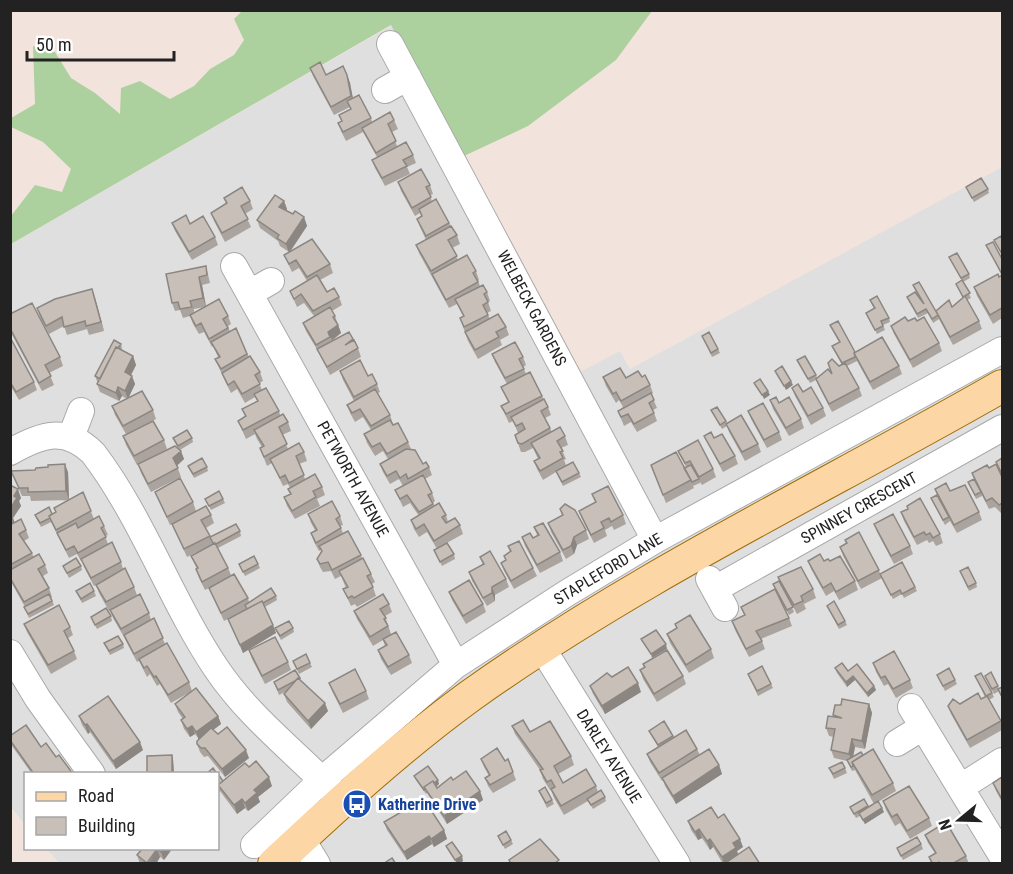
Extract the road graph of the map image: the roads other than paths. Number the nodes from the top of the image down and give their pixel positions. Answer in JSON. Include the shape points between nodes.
{"nodes":[{"id":1,"x":390,"y":44,"type":"dead end"},
{"id":2,"x":408,"y":77,"type":"junction"},
{"id":3,"x":385,"y":90,"type":"dead end"},
{"id":4,"x":234,"y":266,"type":"dead end"},
{"id":5,"x":1002,"y":350,"type":"edge"},
{"id":6,"x":1002,"y":386,"type":"edge"},
{"id":7,"x":81,"y":411,"type":"dead end"},
{"id":8,"x":1002,"y":428,"type":"edge"},
{"id":9,"x":71,"y":437,"type":"junction"},
{"id":10,"x":10,"y":452,"type":"edge"},
{"id":11,"x":655,"y":540,"type":"junction"},
{"id":12,"x":716,"y":592,"type":"dead end"},
{"id":13,"x":542,"y":648,"type":"junction"},
{"id":14,"x":10,"y":653,"type":"edge"},
{"id":15,"x":456,"y":665,"type":"junction"},
{"id":16,"x":897,"y":743,"type":"dead end"},
{"id":17,"x":1002,"y":761,"type":"edge"},
{"id":18,"x":91,"y":772,"type":"edge"},
{"id":19,"x":961,"y":787,"type":"junction"},
{"id":20,"x":332,"y":790,"type":"junction"},
{"id":21,"x":309,"y":851,"type":"edge"},
{"id":22,"x":264,"y":854,"type":"edge"},
{"id":23,"x":1002,"y":856,"type":"edge"},
{"id":24,"x":677,"y":864,"type":"edge"}],
"edges":[{"from":1,"to":2,"type":"street","name":"WELBECK GARDENS"},
{"from":2,"to":3,"type":"street"},
{"from":2,"to":11,"type":"street","name":"WELBECK GARDENS"},
{"from":4,"to":15,"type":"street","name":"PETWORTH AVENUE","via":[[260,287]]},
{"from":5,"to":11,"type":"street","name":"STAPLEFORD LANE"},
{"from":6,"to":13,"type":"main road","name":"STAPLEFORD LANE","via":[[725,537]]},
{"from":7,"to":9,"type":"street"},
{"from":8,"to":12,"type":"street","name":"SPINNEY CRESCENT"},
{"from":9,"to":10,"type":"street","via":[[43,436]]},
{"from":9,"to":20,"type":"street","via":[[82,442],[102,464],[200,642],[232,691]]},
{"from":11,"to":15,"type":"street","name":"STAPLEFORD LANE"},
{"from":13,"to":20,"type":"main road","name":"STAPLEFORD LANE"},
{"from":13,"to":24,"type":"street","name":"DARLEY AVENUE"},
{"from":14,"to":18,"type":"street"},
{"from":15,"to":20,"type":"street","name":"STAPLEFORD LANE"},
{"from":16,"to":19,"type":"street","via":[[917,717]]},
{"from":17,"to":19,"type":"street"},
{"from":19,"to":23,"type":"street"},
{"from":20,"to":21,"type":"main road","name":"STAPLEFORD LANE"},
{"from":20,"to":22,"type":"street","name":"STAPLEFORD LANE"},
{"from":21,"to":22,"type":"main road","name":"STAPLEFORD LANE"}]}
